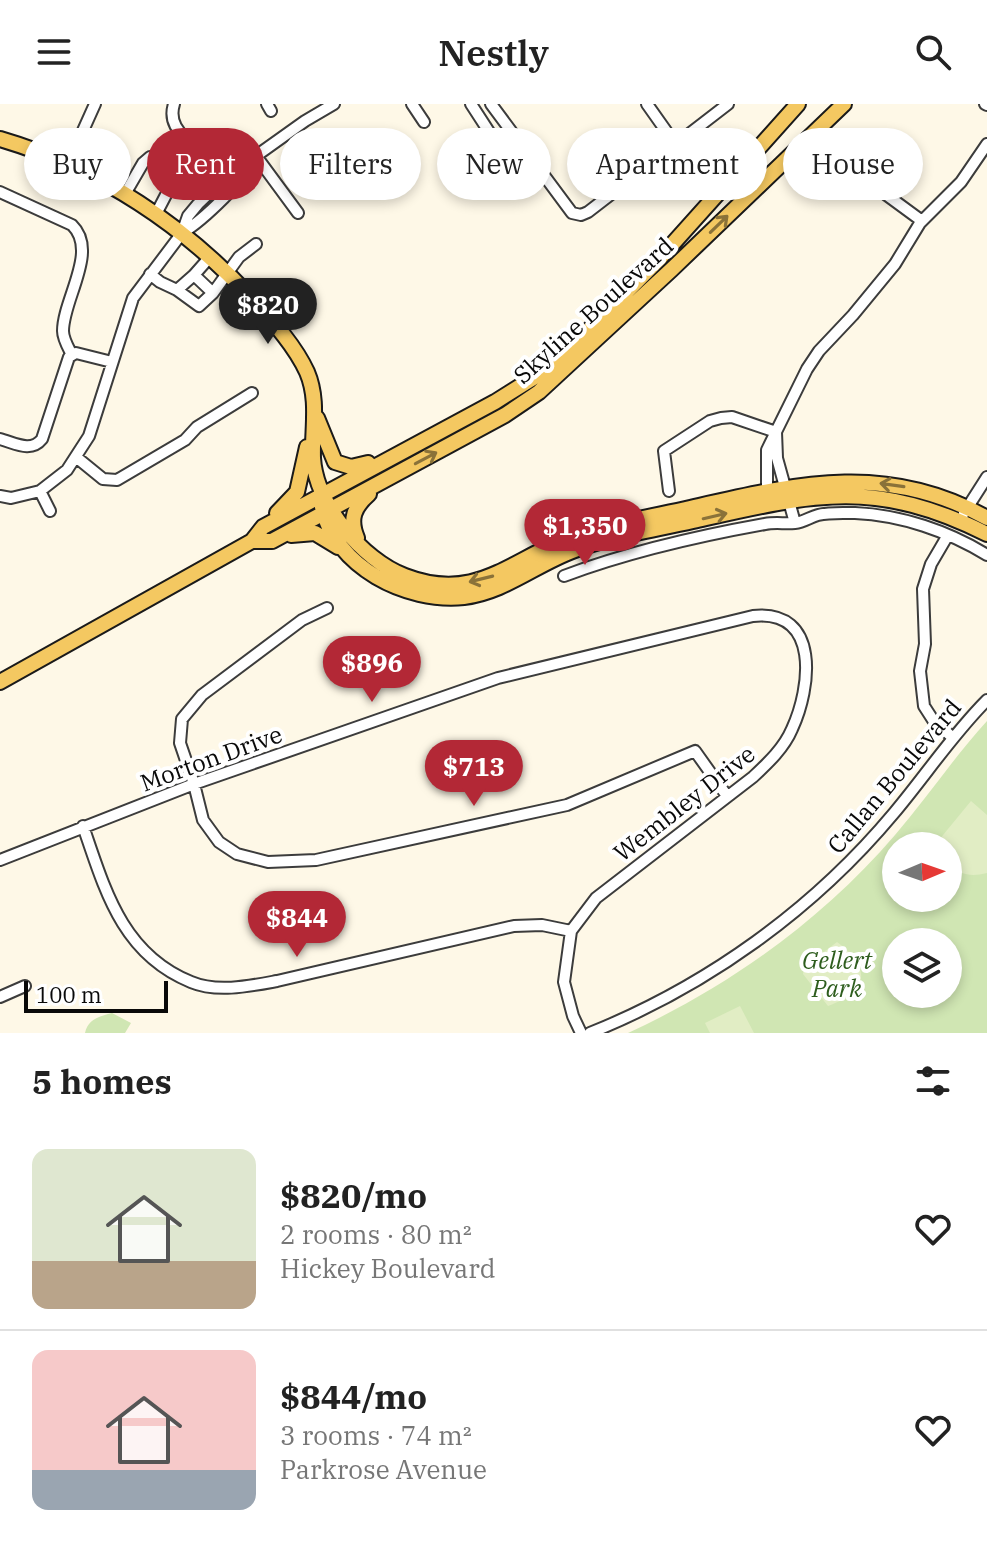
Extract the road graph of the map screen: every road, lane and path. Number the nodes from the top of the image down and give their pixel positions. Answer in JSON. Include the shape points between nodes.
{"nodes":[{"id":1,"x":95,"y":104,"type":"edge"},
{"id":2,"x":174,"y":104,"type":"edge"},
{"id":3,"x":334,"y":104,"type":"edge"},
{"id":4,"x":412,"y":104,"type":"edge"},
{"id":5,"x":471,"y":104,"type":"edge"},
{"id":6,"x":647,"y":104,"type":"edge"},
{"id":7,"x":728,"y":104,"type":"edge"},
{"id":8,"x":798,"y":104,"type":"edge"},
{"id":9,"x":844,"y":104,"type":"edge"},
{"id":10,"x":496,"y":106,"type":"edge"},
{"id":11,"x":424,"y":122,"type":"dead end"},
{"id":12,"x":84,"y":128,"type":"edge"},
{"id":13,"x":176,"y":128,"type":"edge"},
{"id":14,"x":487,"y":128,"type":"edge"},
{"id":15,"x":664,"y":128,"type":"edge"},
{"id":16,"x":698,"y":128,"type":"edge"},
{"id":17,"x":0,"y":139,"type":"edge"},
{"id":18,"x":987,"y":144,"type":"edge"},
{"id":19,"x":24,"y":148,"type":"edge"},
{"id":20,"x":264,"y":150,"type":"edge"},
{"id":21,"x":147,"y":160,"type":"edge"},
{"id":22,"x":264,"y":167,"type":"edge"},
{"id":23,"x":131,"y":184,"type":"edge"},
{"id":24,"x":0,"y":192,"type":"edge"},
{"id":25,"x":131,"y":198,"type":"edge"},
{"id":26,"x":163,"y":200,"type":"edge"},
{"id":27,"x":203,"y":200,"type":"edge"},
{"id":28,"x":221,"y":200,"type":"edge"},
{"id":29,"x":604,"y":200,"type":"edge"},
{"id":30,"x":893,"y":200,"type":"edge"},
{"id":31,"x":298,"y":213,"type":"dead end"},
{"id":32,"x":156,"y":214,"type":"junction"},
{"id":33,"x":922,"y":221,"type":"junction"},
{"id":34,"x":182,"y":233,"type":"junction"},
{"id":35,"x":256,"y":244,"type":"dead end"},
{"id":36,"x":209,"y":258,"type":"junction"},
{"id":37,"x":226,"y":273,"type":"junction"},
{"id":38,"x":150,"y":274,"type":"junction"},
{"id":39,"x":194,"y":275,"type":"junction"},
{"id":40,"x":177,"y":290,"type":"junction"},
{"id":41,"x":213,"y":293,"type":"junction"},
{"id":42,"x":72,"y":355,"type":"junction"},
{"id":43,"x":112,"y":362,"type":"junction"},
{"id":44,"x":252,"y":393,"type":"dead end"},
{"id":45,"x":315,"y":411,"type":"junction"},
{"id":46,"x":776,"y":432,"type":"junction"},
{"id":47,"x":0,"y":439,"type":"edge"},
{"id":48,"x":399,"y":453,"type":"junction"},
{"id":49,"x":76,"y":457,"type":"junction"},
{"id":50,"x":987,"y":477,"type":"edge"},
{"id":51,"x":387,"y":479,"type":"junction"},
{"id":52,"x":767,"y":490,"type":"junction"},
{"id":53,"x":40,"y":491,"type":"junction"},
{"id":54,"x":669,"y":491,"type":"dead end"},
{"id":55,"x":788,"y":493,"type":"junction"},
{"id":56,"x":322,"y":495,"type":"junction"},
{"id":57,"x":0,"y":496,"type":"edge"},
{"id":58,"x":967,"y":507,"type":"junction"},
{"id":59,"x":328,"y":510,"type":"junction"},
{"id":60,"x":50,"y":511,"type":"dead end"},
{"id":61,"x":984,"y":521,"type":"edge"},
{"id":62,"x":960,"y":522,"type":"junction"},
{"id":63,"x":795,"y":523,"type":"junction"},
{"id":64,"x":263,"y":527,"type":"junction"},
{"id":65,"x":948,"y":535,"type":"junction"},
{"id":66,"x":252,"y":541,"type":"junction"},
{"id":67,"x":272,"y":541,"type":"junction"},
{"id":68,"x":356,"y":552,"type":"junction"},
{"id":69,"x":987,"y":555,"type":"edge"},
{"id":70,"x":564,"y":576,"type":"dead end"},
{"id":71,"x":327,"y":608,"type":"dead end"},
{"id":72,"x":762,"y":615,"type":"joint"},
{"id":73,"x":0,"y":682,"type":"edge"},
{"id":74,"x":987,"y":700,"type":"edge"},
{"id":75,"x":952,"y":737,"type":"junction"},
{"id":76,"x":194,"y":784,"type":"junction"},
{"id":77,"x":727,"y":796,"type":"junction"},
{"id":78,"x":83,"y":826,"type":"junction"},
{"id":79,"x":0,"y":860,"type":"edge"},
{"id":80,"x":571,"y":931,"type":"junction"},
{"id":81,"x":25,"y":986,"type":"dead end"},
{"id":82,"x":0,"y":997,"type":"edge"},
{"id":83,"x":581,"y":1033,"type":"edge"},
{"id":84,"x":590,"y":1033,"type":"edge"}],
"edges":[{"from":1,"to":12,"type":"street"},
{"from":2,"to":13,"type":"street"},
{"from":3,"to":20,"type":"street"},
{"from":4,"to":11,"type":"street"},
{"from":5,"to":14,"type":"street"},
{"from":6,"to":15,"type":"street"},
{"from":7,"to":16,"type":"street"},
{"from":8,"to":48,"type":"main road","name":"Skyline Boulevard","via":[[668,250],[563,354],[522,387]]},
{"from":51,"to":9,"type":"main road","name":"Skyline Boulevard","one_way":true,"via":[[505,415],[548,385]]},
{"from":10,"to":29,"type":"street","via":[[572,213],[581,215]]},
{"from":17,"to":19,"type":"main road"},
{"from":18,"to":33,"type":"street","via":[[961,182]]},
{"from":21,"to":23,"type":"street"},
{"from":22,"to":31,"type":"street"},
{"from":24,"to":42,"type":"street","via":[[78,231],[84,246],[63,330]]},
{"from":25,"to":32,"type":"main road"},
{"from":26,"to":32,"type":"street"},
{"from":27,"to":34,"type":"street"},
{"from":28,"to":34,"type":"street"},
{"from":30,"to":33,"type":"street"},
{"from":32,"to":34,"type":"main road"},
{"from":33,"to":46,"type":"street","via":[[895,264],[819,351]]},
{"from":34,"to":36,"type":"main road"},
{"from":34,"to":38,"type":"street"},
{"from":35,"to":37,"type":"street"},
{"from":36,"to":37,"type":"main road"},
{"from":36,"to":39,"type":"street"},
{"from":37,"to":41,"type":"street"},
{"from":37,"to":45,"type":"main road","via":[[298,355],[311,382]]},
{"from":38,"to":40,"type":"street"},
{"from":38,"to":43,"type":"street","via":[[133,298],[133,312]]},
{"from":39,"to":40,"type":"street"},
{"from":39,"to":41,"type":"street"},
{"from":40,"to":41,"type":"street","via":[[199,306]]},
{"from":42,"to":43,"type":"street"},
{"from":42,"to":47,"type":"street","via":[[37,445],[30,448]]},
{"from":43,"to":49,"type":"street","via":[[89,436]]},
{"from":44,"to":49,"type":"street","via":[[117,480],[103,479]]},
{"from":45,"to":48,"type":"main road","via":[[338,465],[356,467]]},
{"from":45,"to":56,"type":"main road","via":[[314,467]]},
{"from":45,"to":64,"type":"main road","via":[[297,492]]},
{"from":46,"to":52,"type":"street","via":[[767,450]]},
{"from":46,"to":54,"type":"street","via":[[732,417],[710,421],[664,451]]},
{"from":46,"to":55,"type":"street","via":[[777,458]]},
{"from":48,"to":56,"type":"main road","name":"Skyline Boulevard"},
{"from":49,"to":53,"type":"street"},
{"from":50,"to":58,"type":"street"},
{"from":51,"to":59,"type":"main road","name":"Skyline Boulevard"},
{"from":51,"to":68,"type":"main road","via":[[353,514]]},
{"from":52,"to":55,"type":"main road"},
{"from":52,"to":68,"type":"main road","one_way":true,"via":[[575,536],[504,572],[464,583],[414,579]]},
{"from":53,"to":57,"type":"street"},
{"from":53,"to":60,"type":"street"},
{"from":58,"to":55,"type":"main road","one_way":true,"via":[[921,490],[881,483],[830,482]]},
{"from":55,"to":62,"type":"main road","via":[[874,497]]},
{"from":55,"to":63,"type":"street"},
{"from":68,"to":55,"type":"main road","one_way":true,"via":[[374,575],[401,589],[441,597],[473,596],[585,547]]},
{"from":56,"to":59,"type":"main road"},
{"from":56,"to":64,"type":"main road","name":"Skyline Boulevard"},
{"from":58,"to":61,"type":"main road"},
{"from":58,"to":62,"type":"street"},
{"from":59,"to":67,"type":"main road","name":"Skyline Boulevard"},
{"from":59,"to":68,"type":"main road","via":[[331,531]]},
{"from":61,"to":62,"type":"main road"},
{"from":63,"to":65,"type":"street","via":[[823,514],[864,514]]},
{"from":63,"to":70,"type":"street","via":[[711,536]]},
{"from":64,"to":66,"type":"main road","name":"Skyline Boulevard"},
{"from":65,"to":69,"type":"street"},
{"from":65,"to":75,"type":"street","via":[[923,589],[925,644],[920,671],[924,706]]},
{"from":66,"to":67,"type":"main road","name":"Skyline Boulevard"},
{"from":66,"to":73,"type":"main road","name":"Skyline Boulevard"},
{"from":67,"to":68,"type":"main road","via":[[315,533]]},
{"from":71,"to":76,"type":"street","via":[[302,620],[202,695],[182,719],[180,743]]},
{"from":72,"to":76,"type":"street","name":"Morton Drive","via":[[498,678]]},
{"from":72,"to":77,"type":"street","name":"Wembley Drive","via":[[789,623],[798,633],[806,652],[804,693],[792,730],[775,757]]},
{"from":74,"to":75,"type":"street","name":"Callan Boulevard"},
{"from":75,"to":84,"type":"street","name":"Callan Boulevard","via":[[868,843],[779,924],[701,977]]},
{"from":76,"to":77,"type":"street","via":[[203,820],[219,842],[237,854],[268,862],[316,860],[567,805],[695,751]]},
{"from":76,"to":78,"type":"street","name":"Morton Drive"},
{"from":77,"to":80,"type":"street","name":"Wembley Drive","via":[[596,898]]},
{"from":78,"to":79,"type":"street","name":"Morton Drive"},
{"from":78,"to":80,"type":"street","via":[[126,932],[152,958],[193,983],[237,988],[277,981],[514,926]]},
{"from":80,"to":83,"type":"street","name":"Wembley Drive","via":[[564,982]]},
{"from":81,"to":82,"type":"street"}]}
